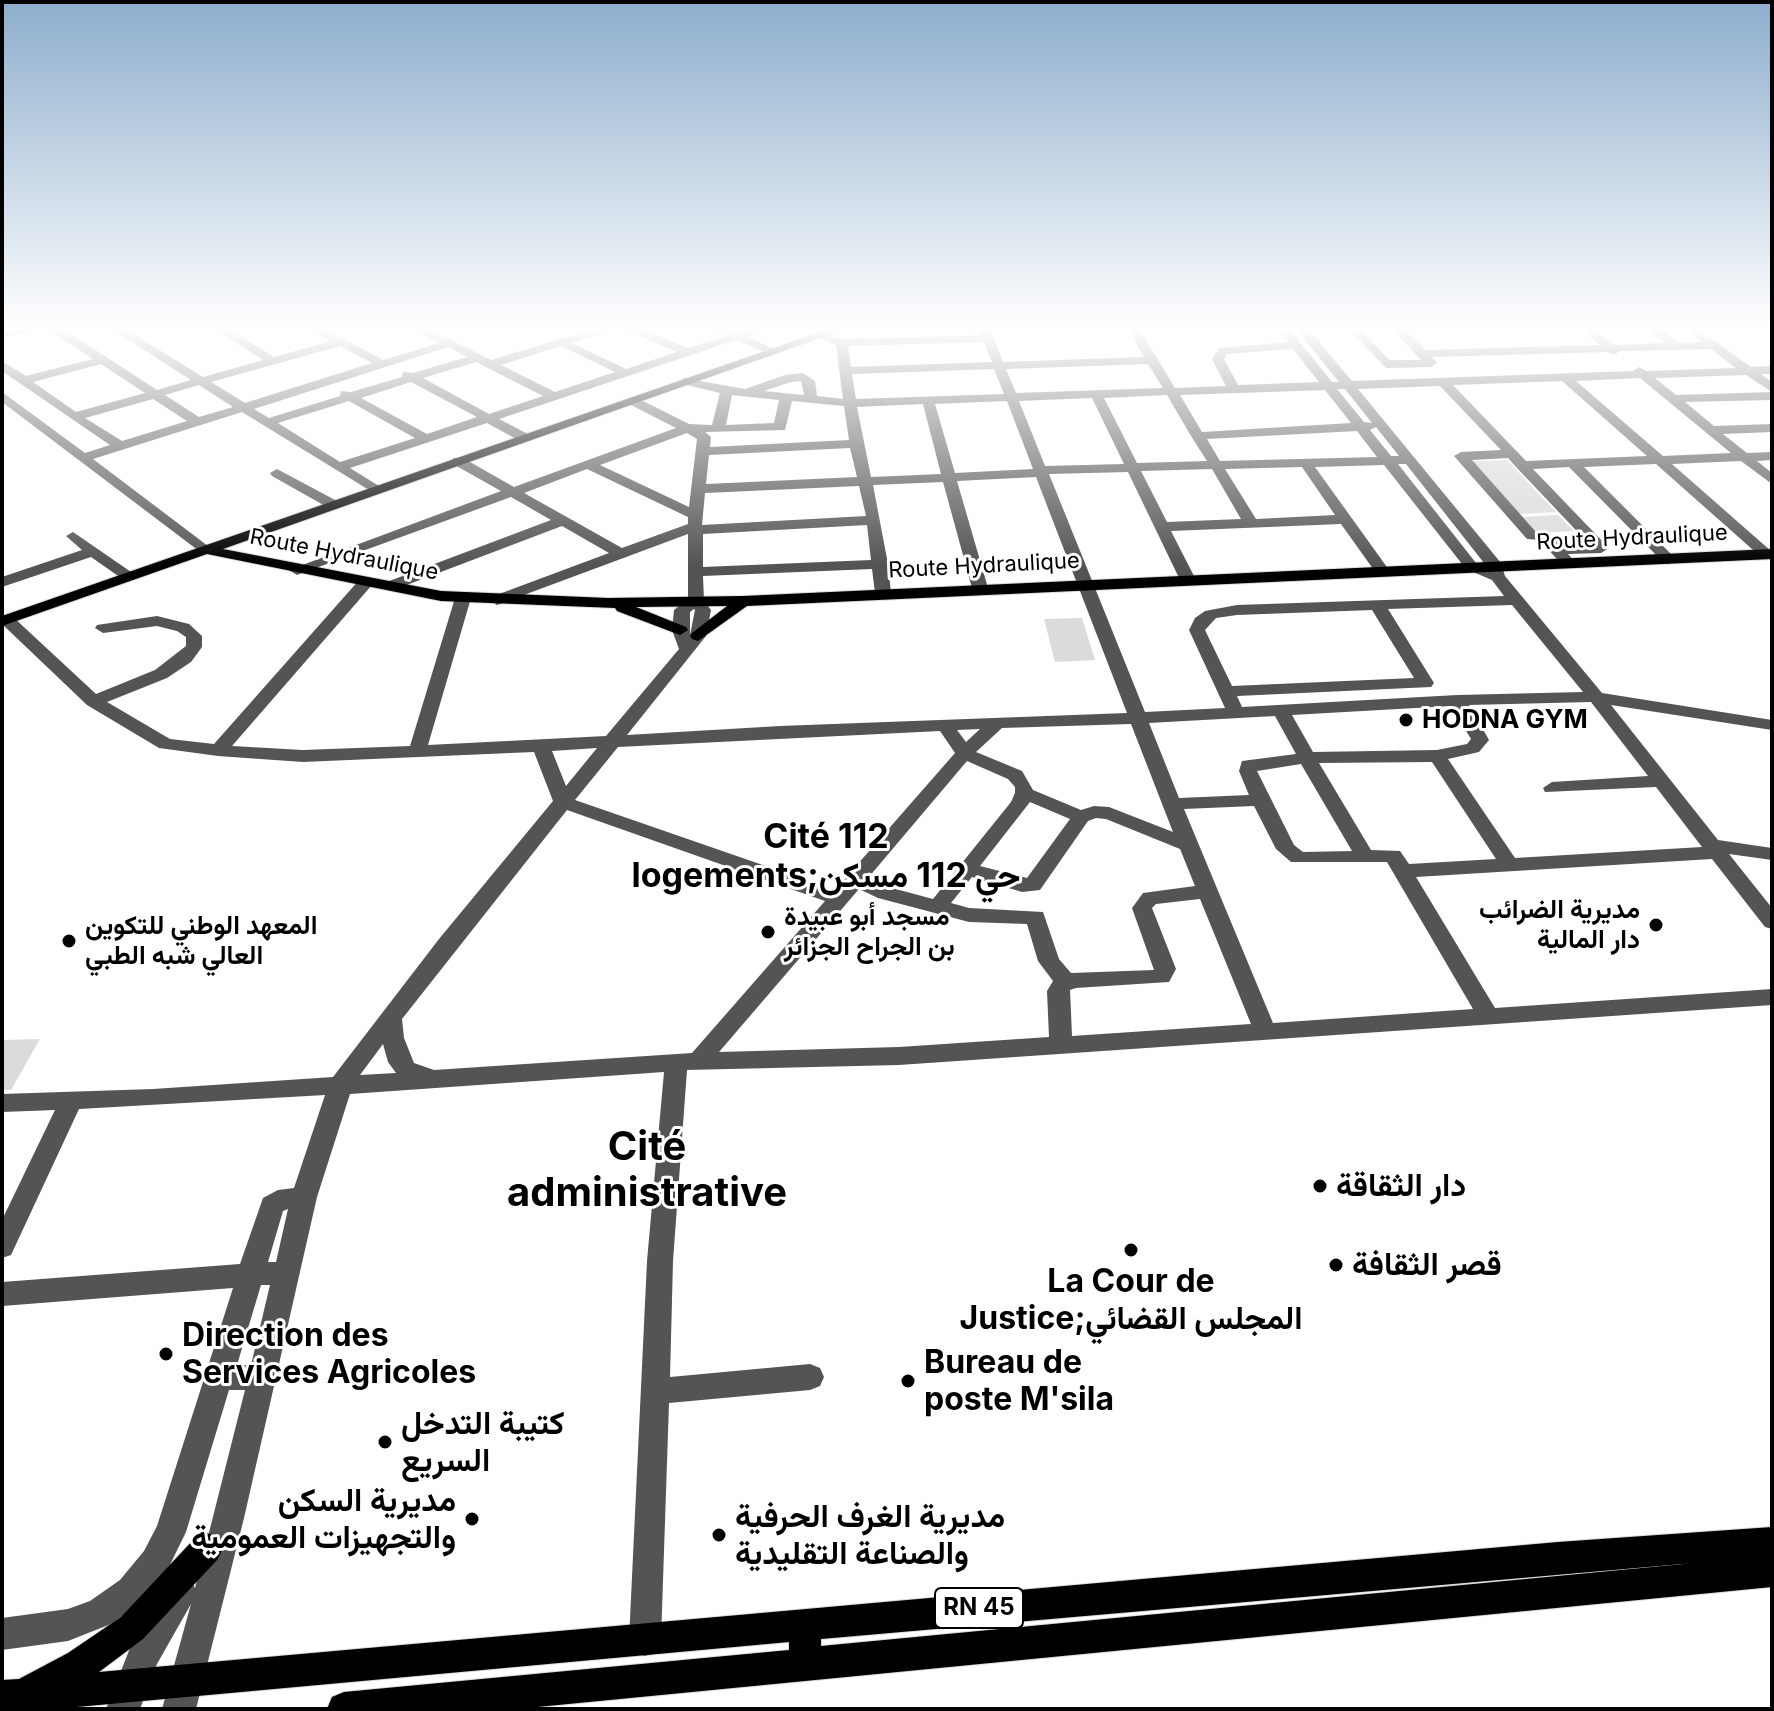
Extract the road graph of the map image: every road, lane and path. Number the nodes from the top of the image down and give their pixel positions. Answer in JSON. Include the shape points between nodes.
{"nodes":[{"id":1,"x":14,"y":405,"type":"edge"},
{"id":2,"x":58,"y":405,"type":"edge"},
{"id":3,"x":118,"y":405,"type":"edge"},
{"id":4,"x":169,"y":405,"type":"edge"},
{"id":5,"x":242,"y":405,"type":"edge"},
{"id":6,"x":252,"y":405,"type":"edge"},
{"id":7,"x":325,"y":405,"type":"edge"},
{"id":8,"x":364,"y":405,"type":"edge"},
{"id":9,"x":463,"y":405,"type":"edge"},
{"id":10,"x":532,"y":405,"type":"edge"},
{"id":11,"x":622,"y":405,"type":"edge"},
{"id":12,"x":641,"y":405,"type":"edge"},
{"id":13,"x":724,"y":405,"type":"edge"},
{"id":14,"x":785,"y":405,"type":"edge"},
{"id":15,"x":849,"y":405,"type":"edge"},
{"id":16,"x":929,"y":405,"type":"edge"},
{"id":17,"x":1015,"y":405,"type":"edge"},
{"id":18,"x":1101,"y":405,"type":"edge"},
{"id":19,"x":1178,"y":405,"type":"edge"},
{"id":20,"x":1345,"y":405,"type":"edge"},
{"id":21,"x":1365,"y":405,"type":"edge"},
{"id":22,"x":1465,"y":405,"type":"edge"},
{"id":23,"x":1596,"y":405,"type":"edge"},
{"id":24,"x":1680,"y":405,"type":"edge"},
{"id":25,"x":245,"y":407,"type":"junction"},
{"id":26,"x":74,"y":417,"type":"junction"},
{"id":27,"x":490,"y":419,"type":"junction"},
{"id":28,"x":196,"y":421,"type":"junction"},
{"id":29,"x":269,"y":422,"type":"junction"},
{"id":30,"x":1382,"y":426,"type":"junction"},
{"id":31,"x":1363,"y":427,"type":"junction"},
{"id":32,"x":689,"y":428,"type":"junction"},
{"id":33,"x":1772,"y":428,"type":"edge"},
{"id":34,"x":718,"y":429,"type":"junction"},
{"id":35,"x":1712,"y":430,"type":"junction"},
{"id":36,"x":1198,"y":436,"type":"junction"},
{"id":37,"x":525,"y":438,"type":"junction"},
{"id":38,"x":427,"y":439,"type":"junction"},
{"id":39,"x":856,"y":444,"type":"junction"},
{"id":40,"x":120,"y":446,"type":"junction"},
{"id":41,"x":703,"y":451,"type":"junction"},
{"id":42,"x":1772,"y":456,"type":"edge"},
{"id":43,"x":1744,"y":457,"type":"junction"},
{"id":44,"x":83,"y":458,"type":"junction"},
{"id":45,"x":1389,"y":460,"type":"junction"},
{"id":46,"x":1410,"y":460,"type":"junction"},
{"id":47,"x":1517,"y":460,"type":"junction"},
{"id":48,"x":1658,"y":460,"type":"junction"},
{"id":49,"x":458,"y":461,"type":"junction"},
{"id":50,"x":1306,"y":463,"type":"junction"},
{"id":51,"x":1572,"y":463,"type":"junction"},
{"id":52,"x":587,"y":464,"type":"junction"},
{"id":53,"x":1215,"y":466,"type":"junction"},
{"id":54,"x":339,"y":467,"type":"junction"},
{"id":55,"x":1132,"y":467,"type":"junction"},
{"id":56,"x":1042,"y":472,"type":"junction"},
{"id":57,"x":277,"y":473,"type":"dead end"},
{"id":58,"x":951,"y":478,"type":"junction"},
{"id":59,"x":1772,"y":480,"type":"edge"},
{"id":60,"x":866,"y":481,"type":"junction"},
{"id":61,"x":374,"y":489,"type":"junction"},
{"id":62,"x":696,"y":489,"type":"junction"},
{"id":63,"x":512,"y":492,"type":"junction"},
{"id":64,"x":332,"y":504,"type":"junction"},
{"id":65,"x":1345,"y":519,"type":"junction"},
{"id":66,"x":874,"y":520,"type":"junction"},
{"id":67,"x":562,"y":521,"type":"junction"},
{"id":68,"x":695,"y":523,"type":"junction"},
{"id":69,"x":1251,"y":523,"type":"junction"},
{"id":70,"x":1161,"y":527,"type":"junction"},
{"id":71,"x":73,"y":536,"type":"dead end"},
{"id":72,"x":203,"y":549,"type":"junction"},
{"id":73,"x":1585,"y":549,"type":"junction"},
{"id":74,"x":1557,"y":550,"type":"junction"},
{"id":75,"x":93,"y":551,"type":"junction"},
{"id":76,"x":620,"y":553,"type":"junction"},
{"id":77,"x":1769,"y":554,"type":"edge"},
{"id":78,"x":1668,"y":559,"type":"junction"},
{"id":79,"x":1597,"y":562,"type":"junction"},
{"id":80,"x":1568,"y":563,"type":"junction"},
{"id":81,"x":880,"y":564,"type":"junction"},
{"id":82,"x":1471,"y":566,"type":"junction"},
{"id":83,"x":297,"y":570,"type":"junction"},
{"id":84,"x":1381,"y":570,"type":"junction"},
{"id":85,"x":1496,"y":571,"type":"junction"},
{"id":86,"x":695,"y":572,"type":"junction"},
{"id":87,"x":129,"y":577,"type":"junction"},
{"id":88,"x":1188,"y":580,"type":"junction"},
{"id":89,"x":2,"y":582,"type":"edge"},
{"id":90,"x":366,"y":582,"type":"junction"},
{"id":91,"x":1084,"y":583,"type":"junction"},
{"id":92,"x":390,"y":586,"type":"junction"},
{"id":93,"x":980,"y":588,"type":"junction"},
{"id":94,"x":883,"y":593,"type":"junction"},
{"id":95,"x":463,"y":598,"type":"junction"},
{"id":96,"x":497,"y":600,"type":"junction"},
{"id":97,"x":1516,"y":600,"type":"junction"},
{"id":98,"x":696,"y":601,"type":"junction"},
{"id":99,"x":743,"y":601,"type":"junction"},
{"id":100,"x":608,"y":603,"type":"junction"},
{"id":101,"x":1378,"y":606,"type":"junction"},
{"id":102,"x":4,"y":620,"type":"edge"},
{"id":103,"x":103,"y":628,"type":"dead end"},
{"id":104,"x":688,"y":638,"type":"junction"},
{"id":105,"x":1226,"y":691,"type":"junction"},
{"id":106,"x":1595,"y":697,"type":"junction"},
{"id":107,"x":1457,"y":700,"type":"junction"},
{"id":108,"x":93,"y":701,"type":"junction"},
{"id":109,"x":1235,"y":710,"type":"junction"},
{"id":110,"x":1281,"y":711,"type":"junction"},
{"id":111,"x":1139,"y":718,"type":"junction"},
{"id":112,"x":629,"y":722,"type":"junction"},
{"id":113,"x":999,"y":722,"type":"junction"},
{"id":114,"x":945,"y":725,"type":"junction"},
{"id":115,"x":1772,"y":725,"type":"edge"},
{"id":116,"x":611,"y":741,"type":"junction"},
{"id":117,"x":535,"y":746,"type":"junction"},
{"id":118,"x":218,"y":751,"type":"junction"},
{"id":119,"x":417,"y":752,"type":"junction"},
{"id":120,"x":964,"y":753,"type":"junction"},
{"id":121,"x":1437,"y":756,"type":"junction"},
{"id":122,"x":1307,"y":758,"type":"junction"},
{"id":123,"x":1659,"y":781,"type":"junction"},
{"id":124,"x":1552,"y":788,"type":"dead end"},
{"id":125,"x":1024,"y":793,"type":"junction"},
{"id":126,"x":1261,"y":800,"type":"junction"},
{"id":127,"x":563,"y":802,"type":"junction"},
{"id":128,"x":1173,"y":804,"type":"junction"},
{"id":129,"x":1081,"y":817,"type":"junction"},
{"id":130,"x":1188,"y":845,"type":"junction"},
{"id":131,"x":1716,"y":849,"type":"junction"},
{"id":132,"x":1772,"y":854,"type":"edge"},
{"id":133,"x":1365,"y":856,"type":"junction"},
{"id":134,"x":1510,"y":865,"type":"junction"},
{"id":135,"x":967,"y":869,"type":"junction"},
{"id":136,"x":1403,"y":871,"type":"junction"},
{"id":137,"x":855,"y":880,"type":"junction"},
{"id":138,"x":1207,"y":891,"type":"junction"},
{"id":139,"x":839,"y":899,"type":"junction"},
{"id":140,"x":937,"y":907,"type":"junction"},
{"id":141,"x":1772,"y":922,"type":"edge"},
{"id":142,"x":1067,"y":982,"type":"junction"},
{"id":143,"x":1772,"y":997,"type":"edge"},
{"id":144,"x":1488,"y":1015,"type":"junction"},
{"id":145,"x":392,"y":1020,"type":"junction"},
{"id":146,"x":1265,"y":1031,"type":"junction"},
{"id":147,"x":1061,"y":1045,"type":"junction"},
{"id":148,"x":687,"y":1062,"type":"junction"},
{"id":149,"x":441,"y":1077,"type":"junction"},
{"id":150,"x":341,"y":1083,"type":"junction"},
{"id":151,"x":72,"y":1099,"type":"junction"},
{"id":152,"x":2,"y":1103,"type":"edge"},
{"id":153,"x":304,"y":1197,"type":"junction"},
{"id":154,"x":2,"y":1247,"type":"edge"},
{"id":155,"x":288,"y":1272,"type":"junction"},
{"id":156,"x":248,"y":1276,"type":"junction"},
{"id":157,"x":2,"y":1294,"type":"edge"},
{"id":158,"x":220,"y":1377,"type":"junction"},
{"id":159,"x":810,"y":1377,"type":"dead end"},
{"id":160,"x":263,"y":1378,"type":"junction"},
{"id":161,"x":655,"y":1391,"type":"junction"},
{"id":162,"x":229,"y":1518,"type":"junction"},
{"id":163,"x":1772,"y":1542,"type":"edge"},
{"id":164,"x":207,"y":1548,"type":"junction"},
{"id":165,"x":1772,"y":1571,"type":"edge"},
{"id":166,"x":805,"y":1624,"type":"junction"},
{"id":167,"x":2,"y":1634,"type":"edge"},
{"id":168,"x":645,"y":1640,"type":"junction"},
{"id":169,"x":805,"y":1665,"type":"junction"},
{"id":170,"x":183,"y":1694,"type":"edge"},
{"id":171,"x":12,"y":1696,"type":"edge"},
{"id":172,"x":127,"y":1697,"type":"edge"},
{"id":173,"x":344,"y":1709,"type":"edge"}],
"edges":[{"from":1,"to":44,"type":"street"},
{"from":2,"to":26,"type":"street"},
{"from":3,"to":26,"type":"street"},
{"from":4,"to":28,"type":"street"},
{"from":5,"to":25,"type":"street"},
{"from":6,"to":25,"type":"street"},
{"from":7,"to":29,"type":"street"},
{"from":8,"to":38,"type":"street"},
{"from":9,"to":27,"type":"street"},
{"from":10,"to":27,"type":"street"},
{"from":11,"to":37,"type":"main road"},
{"from":12,"to":32,"type":"street"},
{"from":13,"to":34,"type":"street"},
{"from":14,"to":34,"type":"street","via":[[780,427]]},
{"from":15,"to":39,"type":"street"},
{"from":16,"to":58,"type":"street"},
{"from":17,"to":56,"type":"street"},
{"from":18,"to":55,"type":"street"},
{"from":19,"to":36,"type":"street"},
{"from":20,"to":31,"type":"street"},
{"from":21,"to":30,"type":"street"},
{"from":22,"to":47,"type":"street"},
{"from":23,"to":48,"type":"street"},
{"from":24,"to":35,"type":"street"},
{"from":25,"to":28,"type":"street"},
{"from":25,"to":29,"type":"street"},
{"from":26,"to":40,"type":"street"},
{"from":27,"to":37,"type":"street"},
{"from":27,"to":38,"type":"street"},
{"from":28,"to":40,"type":"street"},
{"from":29,"to":54,"type":"street"},
{"from":30,"to":31,"type":"street"},
{"from":30,"to":46,"type":"street"},
{"from":31,"to":36,"type":"street"},
{"from":31,"to":45,"type":"street"},
{"from":32,"to":34,"type":"street"},
{"from":32,"to":41,"type":"street","via":[[704,437]]},
{"from":32,"to":52,"type":"street"},
{"from":33,"to":35,"type":"street"},
{"from":35,"to":43,"type":"street"},
{"from":36,"to":53,"type":"street"},
{"from":37,"to":49,"type":"main road"},
{"from":38,"to":54,"type":"street"},
{"from":39,"to":41,"type":"street"},
{"from":39,"to":60,"type":"street"},
{"from":40,"to":44,"type":"street"},
{"from":41,"to":62,"type":"street"},
{"from":42,"to":43,"type":"street"},
{"from":43,"to":48,"type":"street"},
{"from":43,"to":59,"type":"street"},
{"from":44,"to":72,"type":"street"},
{"from":45,"to":46,"type":"street"},
{"from":45,"to":50,"type":"street"},
{"from":45,"to":82,"type":"street"},
{"from":46,"to":85,"type":"street"},
{"from":47,"to":51,"type":"street"},
{"from":47,"to":73,"type":"street","via":[[1601,548]]},
{"from":47,"to":74,"type":"street","via":[[1461,456],[1532,536],[1544,536]]},
{"from":48,"to":51,"type":"street"},
{"from":48,"to":77,"type":"street"},
{"from":49,"to":61,"type":"main road"},
{"from":49,"to":63,"type":"street"},
{"from":50,"to":53,"type":"street"},
{"from":50,"to":65,"type":"street"},
{"from":51,"to":78,"type":"street"},
{"from":52,"to":63,"type":"street"},
{"from":52,"to":68,"type":"street"},
{"from":53,"to":55,"type":"street"},
{"from":53,"to":69,"type":"street"},
{"from":54,"to":61,"type":"street"},
{"from":55,"to":56,"type":"street"},
{"from":55,"to":70,"type":"street"},
{"from":56,"to":58,"type":"street"},
{"from":56,"to":91,"type":"street"},
{"from":57,"to":64,"type":"street"},
{"from":58,"to":60,"type":"street"},
{"from":58,"to":93,"type":"street"},
{"from":60,"to":62,"type":"street"},
{"from":60,"to":66,"type":"street"},
{"from":61,"to":64,"type":"main road"},
{"from":62,"to":68,"type":"street"},
{"from":63,"to":67,"type":"street"},
{"from":63,"to":83,"type":"street"},
{"from":64,"to":72,"type":"main road"},
{"from":65,"to":69,"type":"street"},
{"from":65,"to":84,"type":"street"},
{"from":66,"to":68,"type":"street"},
{"from":66,"to":81,"type":"street"},
{"from":67,"to":76,"type":"street"},
{"from":67,"to":92,"type":"street"},
{"from":68,"to":76,"type":"street"},
{"from":68,"to":86,"type":"street"},
{"from":69,"to":70,"type":"street"},
{"from":70,"to":88,"type":"street"},
{"from":71,"to":75,"type":"street"},
{"from":72,"to":83,"type":"main road","name":"Route Hydraulique"},
{"from":72,"to":87,"type":"main road"},
{"from":73,"to":74,"type":"street"},
{"from":73,"to":79,"type":"street"},
{"from":74,"to":80,"type":"street"},
{"from":75,"to":87,"type":"street"},
{"from":75,"to":89,"type":"street"},
{"from":76,"to":96,"type":"street"},
{"from":77,"to":78,"type":"main road","name":"Route Hydraulique"},
{"from":78,"to":79,"type":"main road","name":"Route Hydraulique"},
{"from":79,"to":80,"type":"main road","name":"Route Hydraulique"},
{"from":80,"to":85,"type":"main road","name":"Route Hydraulique"},
{"from":81,"to":86,"type":"street"},
{"from":81,"to":94,"type":"street"},
{"from":82,"to":84,"type":"main road","name":"Route Hydraulique"},
{"from":82,"to":85,"type":"main road","name":"Route Hydraulique"},
{"from":83,"to":90,"type":"main road","name":"Route Hydraulique"},
{"from":84,"to":88,"type":"main road","name":"Route Hydraulique"},
{"from":85,"to":97,"type":"street"},
{"from":86,"to":98,"type":"street"},
{"from":87,"to":102,"type":"main road"},
{"from":88,"to":91,"type":"main road","name":"Route Hydraulique"},
{"from":90,"to":92,"type":"main road","name":"Route Hydraulique"},
{"from":90,"to":118,"type":"street"},
{"from":91,"to":93,"type":"main road","name":"Route Hydraulique"},
{"from":91,"to":111,"type":"street"},
{"from":92,"to":95,"type":"main road","name":"Route Hydraulique"},
{"from":93,"to":94,"type":"main road","name":"Route Hydraulique"},
{"from":94,"to":99,"type":"main road","name":"Route Hydraulique"},
{"from":95,"to":96,"type":"main road","name":"Route Hydraulique"},
{"from":95,"to":119,"type":"street"},
{"from":96,"to":100,"type":"main road","name":"Route Hydraulique"},
{"from":97,"to":101,"type":"street"},
{"from":97,"to":106,"type":"street"},
{"from":98,"to":99,"type":"main road","name":"Route Hydraulique"},
{"from":98,"to":100,"type":"main road","name":"Route Hydraulique"},
{"from":98,"to":104,"type":"street","via":[[703,610]]},
{"from":99,"to":104,"type":"main road"},
{"from":100,"to":104,"type":"main road"},
{"from":101,"to":105,"type":"street","via":[[1211,614],[1197,630]]},
{"from":101,"to":105,"type":"street","via":[[1425,683]]},
{"from":102,"to":108,"type":"street"},
{"from":103,"to":108,"type":"street","via":[[157,621],[183,627],[194,636],[194,647],[161,674]]},
{"from":104,"to":112,"type":"street"},
{"from":105,"to":109,"type":"street"},
{"from":106,"to":107,"type":"street"},
{"from":106,"to":115,"type":"street"},
{"from":106,"to":123,"type":"street"},
{"from":107,"to":110,"type":"street"},
{"from":107,"to":121,"type":"street","via":[[1480,740],[1473,748]]},
{"from":108,"to":118,"type":"street","via":[[165,744]]},
{"from":109,"to":110,"type":"street"},
{"from":109,"to":111,"type":"street"},
{"from":110,"to":122,"type":"street"},
{"from":111,"to":113,"type":"street"},
{"from":111,"to":128,"type":"street"},
{"from":112,"to":116,"type":"street"},
{"from":112,"to":117,"type":"street"},
{"from":113,"to":114,"type":"street"},
{"from":113,"to":120,"type":"street"},
{"from":114,"to":116,"type":"street"},
{"from":114,"to":120,"type":"street"},
{"from":116,"to":117,"type":"street"},
{"from":116,"to":127,"type":"street"},
{"from":117,"to":119,"type":"street"},
{"from":117,"to":127,"type":"street"},
{"from":118,"to":119,"type":"street","via":[[303,756]]},
{"from":120,"to":125,"type":"street","via":[[1015,775]]},
{"from":120,"to":137,"type":"street"},
{"from":121,"to":122,"type":"street"},
{"from":121,"to":134,"type":"street"},
{"from":122,"to":126,"type":"street","via":[[1249,765]]},
{"from":122,"to":133,"type":"street"},
{"from":123,"to":124,"type":"street"},
{"from":123,"to":131,"type":"street"},
{"from":125,"to":129,"type":"street"},
{"from":125,"to":135,"type":"street"},
{"from":126,"to":128,"type":"street"},
{"from":126,"to":133,"type":"street","via":[[1286,849],[1298,858]]},
{"from":127,"to":139,"type":"street"},
{"from":127,"to":145,"type":"street"},
{"from":128,"to":130,"type":"street"},
{"from":129,"to":130,"type":"street","via":[[1109,813]]},
{"from":129,"to":135,"type":"street","via":[[1033,885]]},
{"from":130,"to":138,"type":"street"},
{"from":131,"to":132,"type":"street"},
{"from":131,"to":134,"type":"street"},
{"from":131,"to":141,"type":"street"},
{"from":133,"to":136,"type":"street","via":[[1393,855]]},
{"from":134,"to":136,"type":"street"},
{"from":135,"to":140,"type":"street"},
{"from":136,"to":144,"type":"street"},
{"from":137,"to":139,"type":"street"},
{"from":137,"to":140,"type":"street"},
{"from":138,"to":142,"type":"street","via":[[1150,898],[1142,908],[1165,969],[1161,977]]},
{"from":138,"to":146,"type":"street"},
{"from":139,"to":148,"type":"street","via":[[708,1053]]},
{"from":140,"to":142,"type":"street","via":[[969,915],[1036,917],[1049,961]]},
{"from":142,"to":147,"type":"street","via":[[1058,991]]},
{"from":143,"to":144,"type":"street"},
{"from":144,"to":146,"type":"street"},
{"from":145,"to":149,"type":"street","via":[[400,1062],[418,1075]]},
{"from":145,"to":150,"type":"street"},
{"from":146,"to":147,"type":"street"},
{"from":147,"to":148,"type":"street"},
{"from":148,"to":149,"type":"street"},
{"from":148,"to":161,"type":"street","via":[[660,1261]]},
{"from":149,"to":150,"type":"street"},
{"from":150,"to":151,"type":"street"},
{"from":150,"to":153,"type":"street"},
{"from":151,"to":152,"type":"street"},
{"from":151,"to":154,"type":"street"},
{"from":153,"to":155,"type":"street"},
{"from":153,"to":156,"type":"street","via":[[272,1205]]},
{"from":155,"to":156,"type":"street"},
{"from":155,"to":160,"type":"street"},
{"from":156,"to":157,"type":"street"},
{"from":156,"to":158,"type":"street"},
{"from":158,"to":160,"type":"street"},
{"from":158,"to":167,"type":"street","via":[[171,1532],[131,1591],[100,1613],[68,1625]]},
{"from":159,"to":161,"type":"street"},
{"from":160,"to":162,"type":"street"},
{"from":161,"to":168,"type":"street"},
{"from":162,"to":164,"type":"street"},
{"from":162,"to":170,"type":"street"},
{"from":163,"to":166,"type":"main road","number":"RN 45"},
{"from":164,"to":171,"type":"main road","via":[[132,1628],[80,1665]]},
{"from":164,"to":172,"type":"street","via":[[144,1655]]},
{"from":165,"to":169,"type":"main road","number":"RN 45"},
{"from":166,"to":168,"type":"main road","number":"RN 45"},
{"from":166,"to":169,"type":"main road"},
{"from":168,"to":170,"type":"main road","number":"RN 45"},
{"from":169,"to":173,"type":"main road","number":"RN 45"},
{"from":170,"to":172,"type":"main road","number":"RN 45"},
{"from":171,"to":172,"type":"main road","number":"RN 45"}]}
